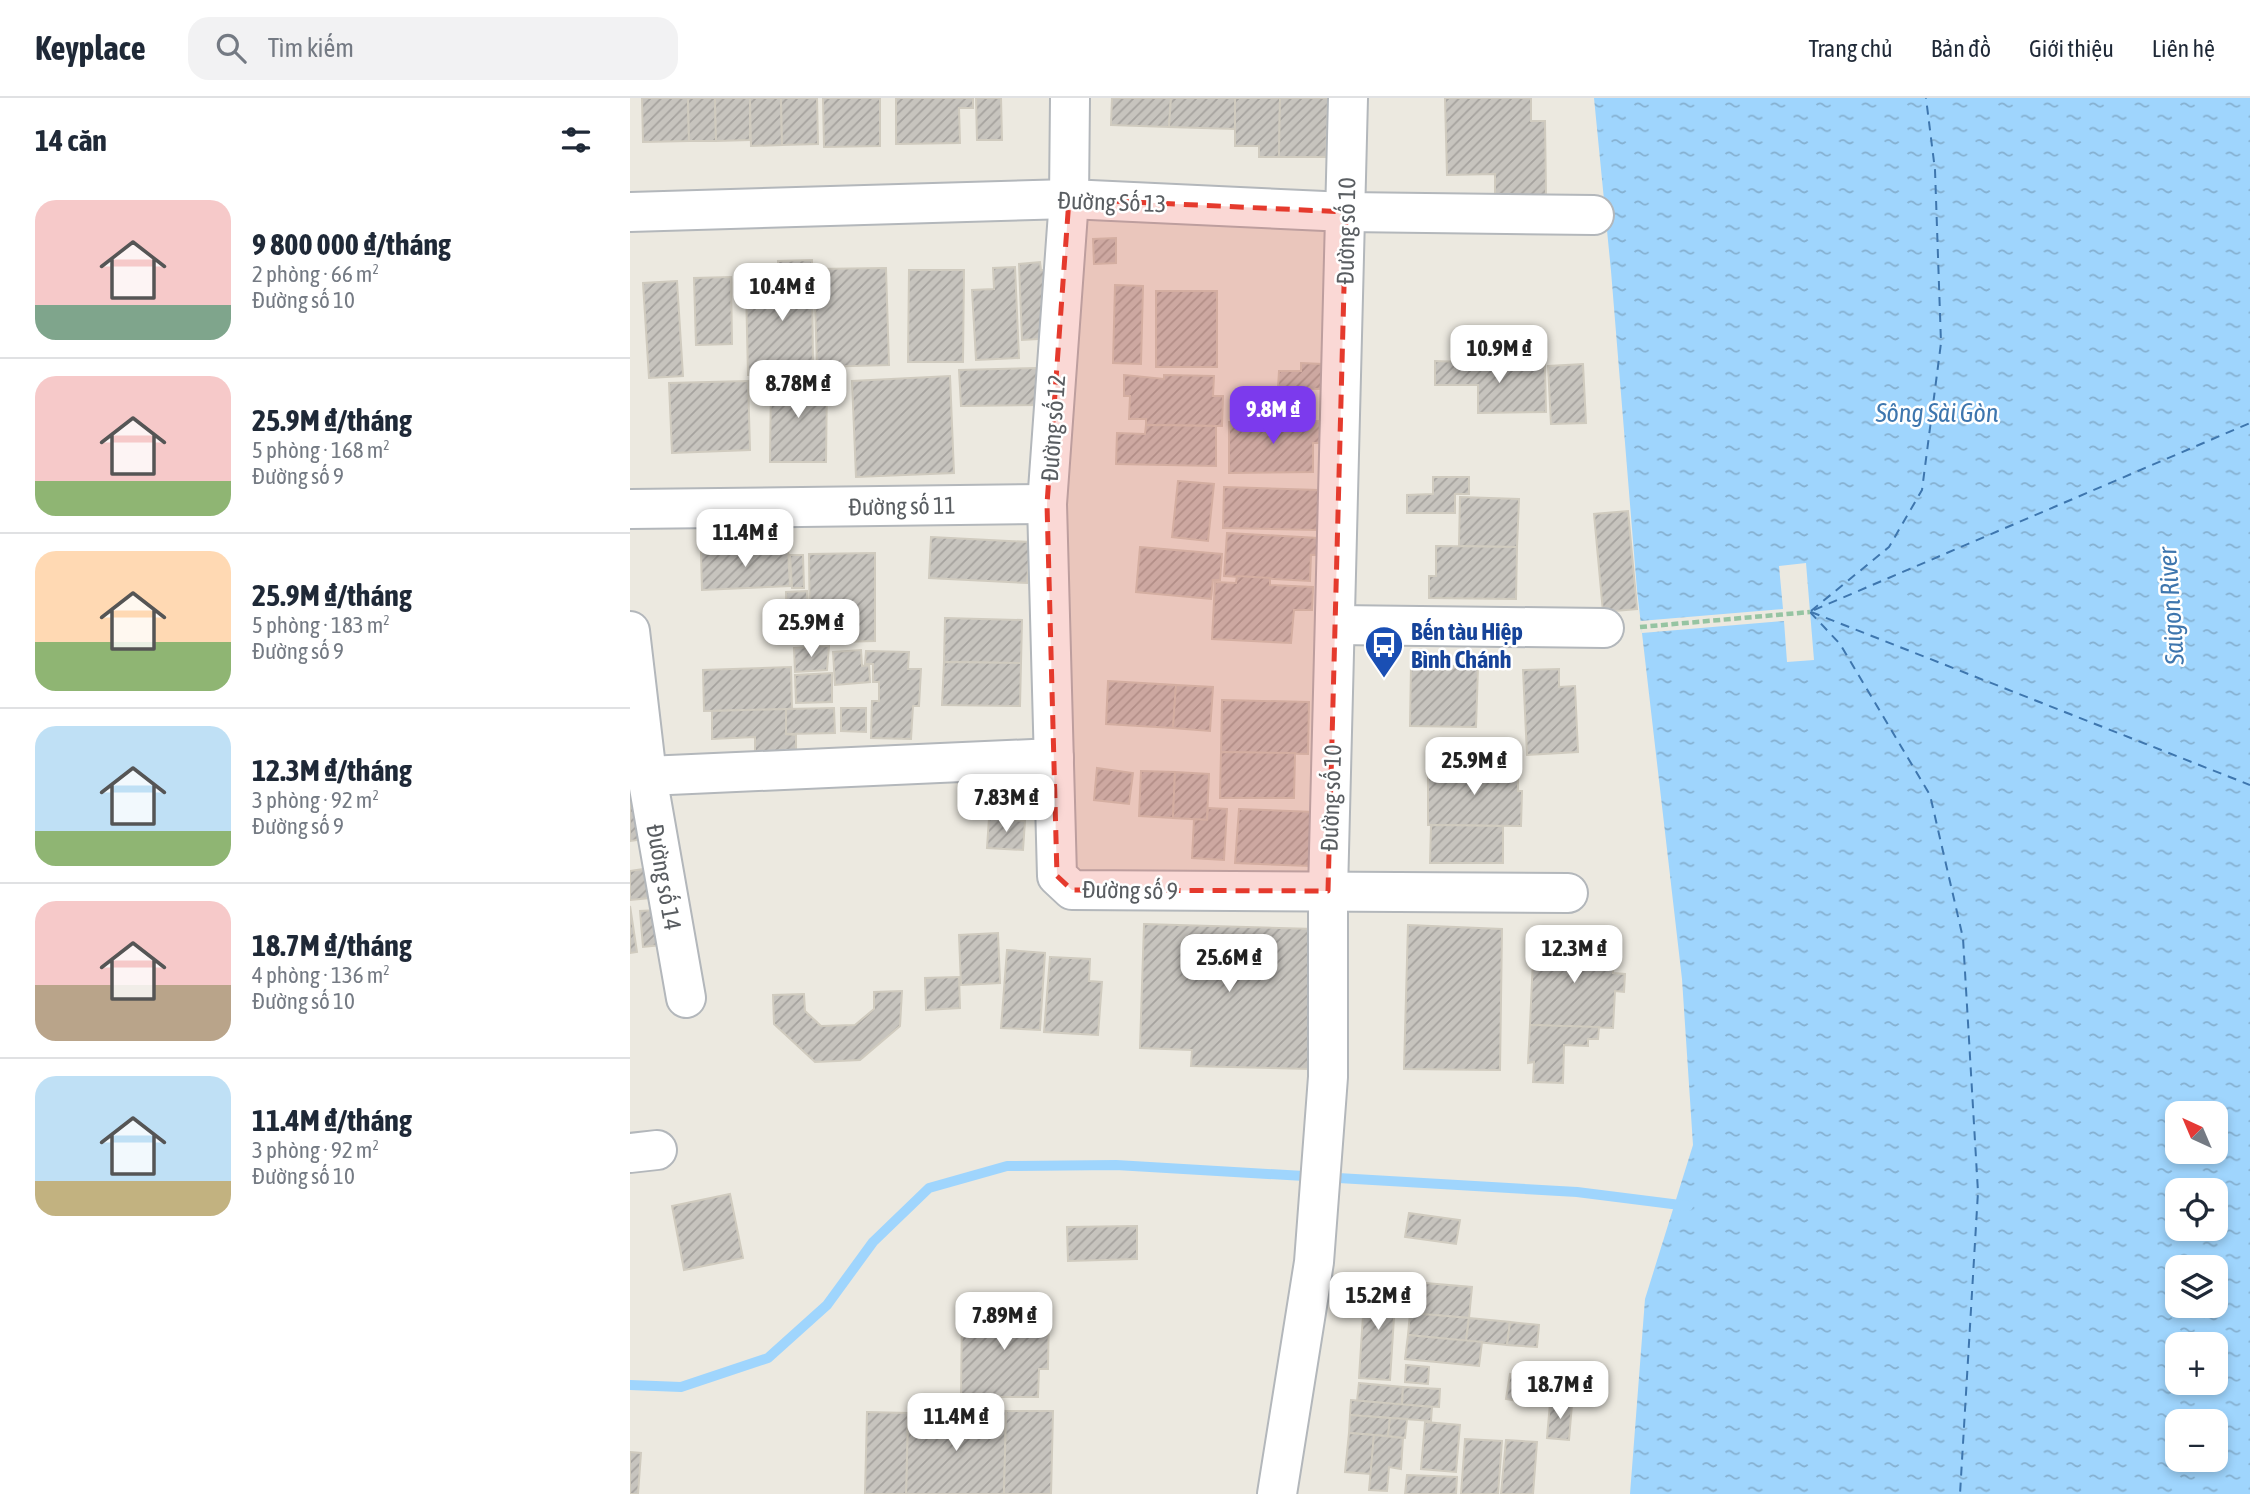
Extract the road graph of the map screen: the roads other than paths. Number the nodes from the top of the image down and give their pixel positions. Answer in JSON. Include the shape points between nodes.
{"nodes":[{"id":1,"x":1070,"y":98,"type":"edge"},
{"id":2,"x":1348,"y":98,"type":"edge"},
{"id":3,"x":1069,"y":199,"type":"junction"},
{"id":4,"x":630,"y":212,"type":"edge"},
{"id":5,"x":1346,"y":212,"type":"junction"},
{"id":6,"x":1594,"y":215,"type":"dead end"},
{"id":7,"x":1047,"y":504,"type":"junction"},
{"id":8,"x":630,"y":509,"type":"edge"},
{"id":9,"x":1336,"y":625,"type":"junction"},
{"id":10,"x":1604,"y":628,"type":"road end"},
{"id":11,"x":630,"y":631,"type":"edge"},
{"id":12,"x":1054,"y":758,"type":"junction"},
{"id":13,"x":647,"y":776,"type":"junction"},
{"id":14,"x":1328,"y":891,"type":"junction"},
{"id":15,"x":1568,"y":894,"type":"dead end"},
{"id":16,"x":686,"y":998,"type":"dead end"},
{"id":17,"x":1277,"y":1494,"type":"edge"}],
"edges":[{"from":1,"to":3,"type":"street","name":"Đường số 12"},
{"from":2,"to":5,"type":"street","name":"Đường số 10"},
{"from":3,"to":4,"type":"street","name":"Đường Số 13"},
{"from":3,"to":5,"type":"street","name":"Đường Số 13"},
{"from":3,"to":7,"type":"street","name":"Đường số 12"},
{"from":5,"to":6,"type":"street","name":"Đường Số 13"},
{"from":5,"to":9,"type":"street","name":"Đường số 10"},
{"from":7,"to":8,"type":"street","name":"Đường số 11"},
{"from":7,"to":12,"type":"street","name":"Đường số 12"},
{"from":9,"to":10,"type":"street"},
{"from":9,"to":14,"type":"street","name":"Đường số 10"},
{"from":11,"to":13,"type":"street","name":"Đường số 14"},
{"from":12,"to":13,"type":"street"},
{"from":12,"to":14,"type":"street","name":"Đường số 9","via":[[1057,876],[1072,890]]},
{"from":13,"to":16,"type":"street","name":"Đường số 14"},
{"from":14,"to":15,"type":"street","name":"Đường số 9"},
{"from":14,"to":17,"type":"street","name":"Đường số 10","via":[[1328,1077],[1314,1262]]}]}
